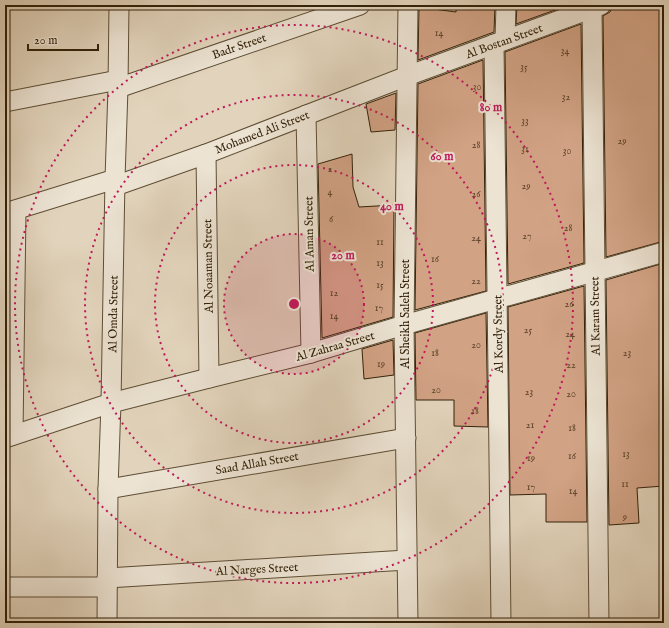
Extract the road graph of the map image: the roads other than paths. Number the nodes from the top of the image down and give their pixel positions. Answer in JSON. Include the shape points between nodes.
{"nodes":[{"id":1,"x":119,"y":5,"type":"edge"},
{"id":2,"x":360,"y":5,"type":"edge"},
{"id":3,"x":408,"y":5,"type":"edge"},
{"id":4,"x":506,"y":5,"type":"edge"},
{"id":5,"x":597,"y":7,"type":"edge"},
{"id":6,"x":500,"y":42,"type":"junction"},
{"id":7,"x":407,"y":76,"type":"junction"},
{"id":8,"x":118,"y":84,"type":"junction"},
{"id":9,"x":5,"y":102,"type":"edge"},
{"id":10,"x":306,"y":115,"type":"junction"},
{"id":11,"x":206,"y":154,"type":"junction"},
{"id":12,"x":115,"y":182,"type":"junction"},
{"id":13,"x":10,"y":211,"type":"edge"},
{"id":14,"x":664,"y":252,"type":"edge"},
{"id":15,"x":595,"y":271,"type":"junction"},
{"id":16,"x":497,"y":299,"type":"junction"},
{"id":17,"x":404,"y":325,"type":"junction"},
{"id":18,"x":311,"y":353,"type":"junction"},
{"id":19,"x":209,"y":378,"type":"junction"},
{"id":20,"x":111,"y":403,"type":"junction"},
{"id":21,"x":9,"y":437,"type":"edge"},
{"id":22,"x":406,"y":438,"type":"junction"},
{"id":23,"x":108,"y":489,"type":"junction"},
{"id":24,"x":407,"y":560,"type":"junction"},
{"id":25,"x":107,"y":583,"type":"junction"},
{"id":26,"x":5,"y":587,"type":"edge"},
{"id":27,"x":107,"y":623,"type":"edge"},
{"id":28,"x":408,"y":623,"type":"edge"},
{"id":29,"x":500,"y":623,"type":"edge"},
{"id":30,"x":599,"y":623,"type":"edge"}],
"edges":[{"from":1,"to":8,"type":"street","name":"Al Omda Street"},
{"from":2,"to":8,"type":"street","name":"Badr Street"},
{"from":3,"to":7,"type":"street","name":"Al Sheikh Saleh Street"},
{"from":4,"to":6,"type":"street","name":"Al Kordy Street"},
{"from":5,"to":6,"type":"street","name":"Al Bostan Street"},
{"from":5,"to":15,"type":"street","name":"Al Karam Street"},
{"from":6,"to":7,"type":"street","name":"Al Bostan Street"},
{"from":6,"to":16,"type":"street","name":"Al Kordy Street"},
{"from":7,"to":10,"type":"street","name":"Mohamed Ali Street"},
{"from":7,"to":17,"type":"street","name":"Al Sheikh Saleh Street"},
{"from":8,"to":9,"type":"street","name":"Badr Street"},
{"from":8,"to":12,"type":"street","name":"Al Omda Street"},
{"from":10,"to":11,"type":"street","name":"Mohamed Ali Street"},
{"from":10,"to":18,"type":"street","name":"Al Aman Street"},
{"from":11,"to":12,"type":"street","name":"Mohamed Ali Street"},
{"from":11,"to":19,"type":"street","name":"Al Noaaman Street"},
{"from":12,"to":13,"type":"street","name":"Mohamed Ali Street"},
{"from":12,"to":20,"type":"street","name":"Al Omda Street"},
{"from":13,"to":21,"type":"street"},
{"from":14,"to":15,"type":"street","name":"Al Zahraa Street"},
{"from":15,"to":16,"type":"street","name":"Al Zahraa Street"},
{"from":15,"to":30,"type":"street","name":"Al Karam Street"},
{"from":16,"to":17,"type":"street","name":"Al Zahraa Street"},
{"from":16,"to":29,"type":"street","name":"Al Kordy Street"},
{"from":17,"to":18,"type":"street","name":"Al Zahraa Street"},
{"from":17,"to":22,"type":"street","name":"Al Sheikh Saleh Street"},
{"from":18,"to":19,"type":"street","name":"Al Zahraa Street"},
{"from":19,"to":20,"type":"street","name":"Al Zahraa Street"},
{"from":20,"to":21,"type":"street","name":"Al Zahraa Street"},
{"from":20,"to":23,"type":"street","name":"Al Omda Street"},
{"from":22,"to":23,"type":"street","name":"Saad Allah Street"},
{"from":22,"to":24,"type":"street","name":"Al Sheikh Saleh Street"},
{"from":23,"to":25,"type":"street","name":"Al Omda Street"},
{"from":24,"to":25,"type":"street","name":"Al Narges Street"},
{"from":24,"to":28,"type":"street","name":"Al Sheikh Saleh Street"},
{"from":25,"to":26,"type":"street","name":"Al Narges Street"},
{"from":25,"to":27,"type":"street","name":"Al Omda Street"}]}
